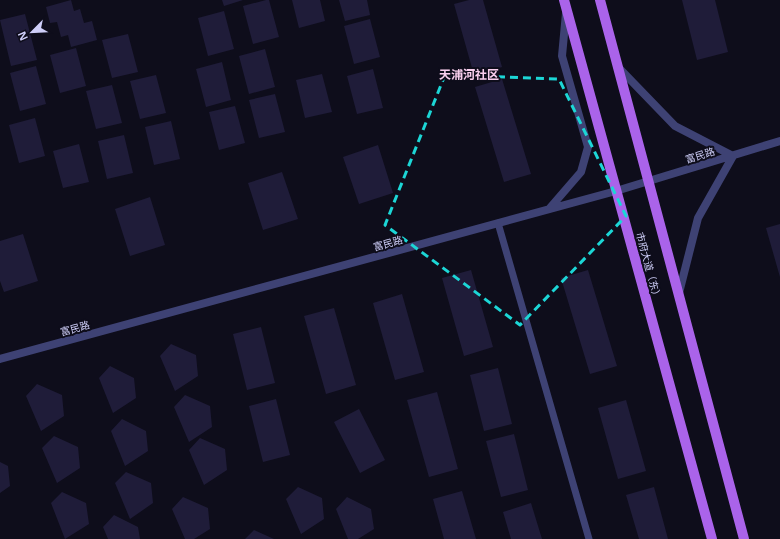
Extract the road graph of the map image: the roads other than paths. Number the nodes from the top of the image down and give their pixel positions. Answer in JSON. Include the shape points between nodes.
{"nodes":[{"id":1,"x":600,"y":0,"type":"edge"},
{"id":2,"x":565,"y":4,"type":"edge"},
{"id":3,"x":618,"y":66,"type":"junction"},
{"id":4,"x":780,"y":141,"type":"edge"},
{"id":5,"x":733,"y":156,"type":"junction"},
{"id":6,"x":648,"y":181,"type":"junction"},
{"id":7,"x":616,"y":191,"type":"junction"},
{"id":8,"x":549,"y":209,"type":"junction"},
{"id":9,"x":498,"y":223,"type":"junction"},
{"id":10,"x":678,"y":293,"type":"junction"},
{"id":11,"x":0,"y":359,"type":"edge"},
{"id":12,"x":589,"y":539,"type":"edge"},
{"id":13,"x":712,"y":539,"type":"edge"},
{"id":14,"x":744,"y":539,"type":"edge"}],
"edges":[{"from":1,"to":3,"type":"main road"},
{"from":2,"to":7,"type":"main road","name":"市府大道（东）"},
{"from":2,"to":8,"type":"street","via":[[562,56],[588,147],[581,172]]},
{"from":3,"to":5,"type":"street","via":[[675,126]]},
{"from":3,"to":6,"type":"main road"},
{"from":4,"to":5,"type":"street","name":"富民路"},
{"from":5,"to":6,"type":"street","name":"富民路"},
{"from":5,"to":10,"type":"street","via":[[698,218]]},
{"from":6,"to":7,"type":"street","name":"富民路"},
{"from":6,"to":10,"type":"main road"},
{"from":7,"to":8,"type":"street","name":"富民路"},
{"from":7,"to":13,"type":"main road","name":"市府大道（东）"},
{"from":8,"to":9,"type":"street","name":"富民路"},
{"from":9,"to":11,"type":"street","name":"富民路"},
{"from":9,"to":12,"type":"lane"},
{"from":10,"to":14,"type":"main road"}]}
